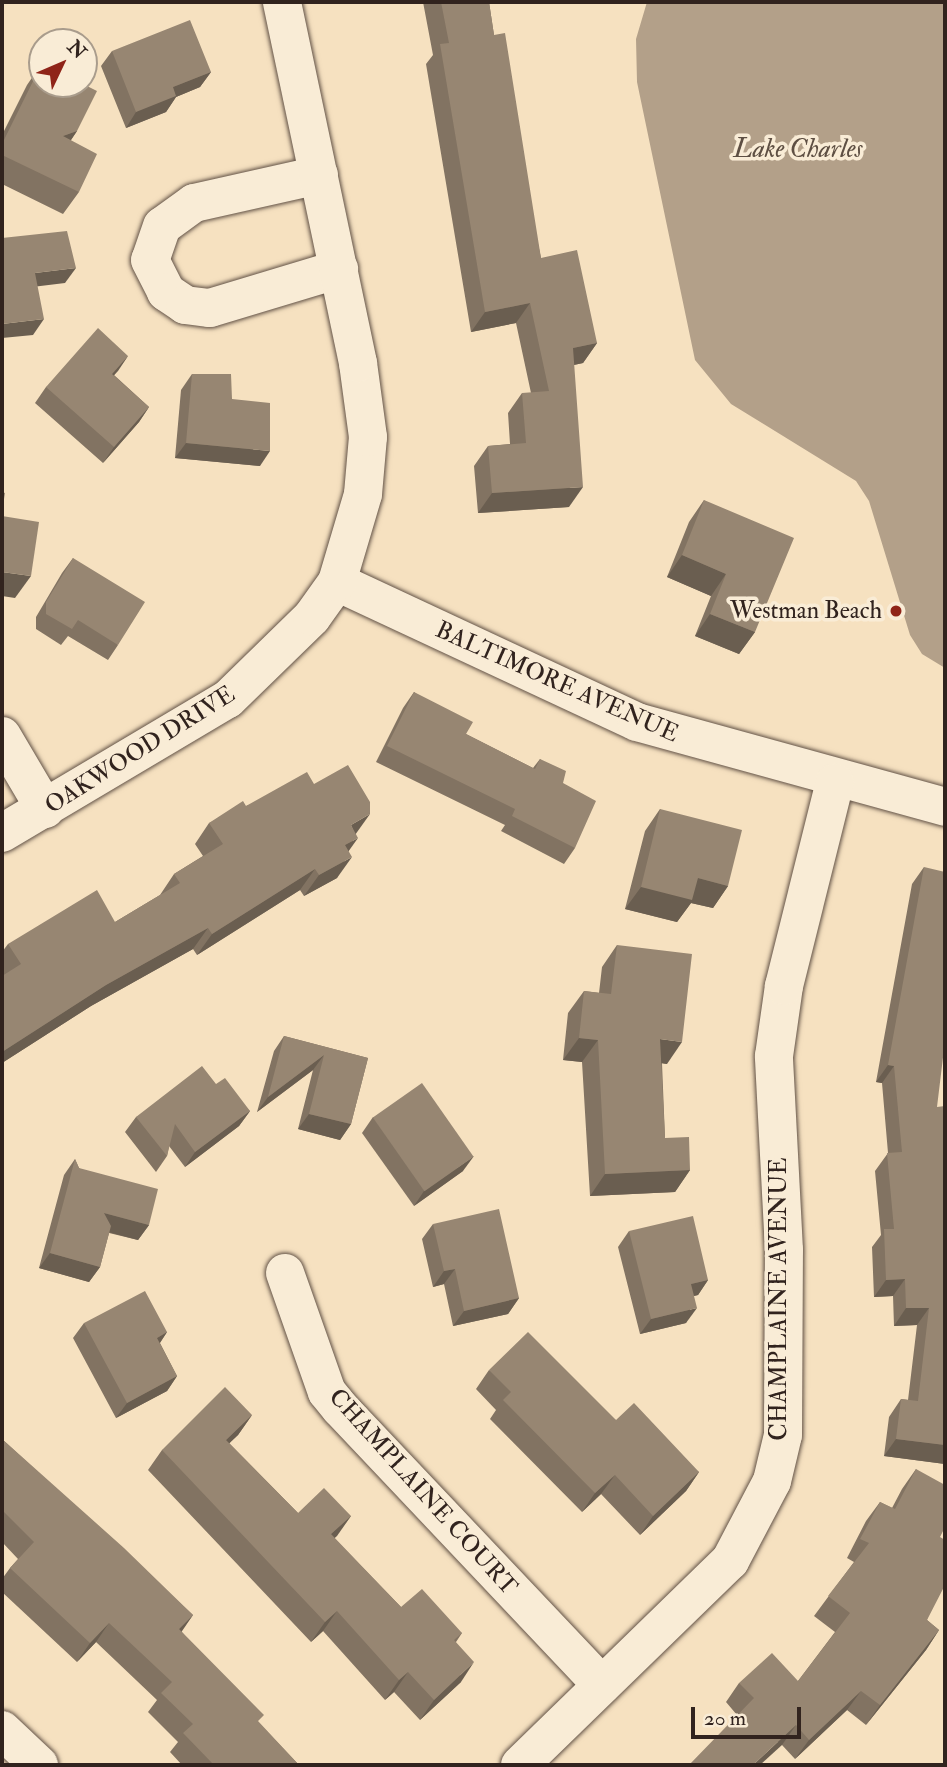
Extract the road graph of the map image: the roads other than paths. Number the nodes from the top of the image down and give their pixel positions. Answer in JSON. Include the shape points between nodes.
{"nodes":[{"id":1,"x":282,"y":2,"type":"edge"},
{"id":2,"x":319,"y":175,"type":"junction"},
{"id":3,"x":339,"y":269,"type":"junction"},
{"id":4,"x":337,"y":582,"type":"junction"},
{"id":5,"x":2,"y":736,"type":"edge"},
{"id":6,"x":835,"y":782,"type":"junction"},
{"id":7,"x":945,"y":807,"type":"edge"},
{"id":8,"x":45,"y":809,"type":"junction"},
{"id":9,"x":2,"y":833,"type":"edge"},
{"id":10,"x":285,"y":1273,"type":"dead end"},
{"id":11,"x":602,"y":1685,"type":"junction"},
{"id":12,"x":2,"y":1730,"type":"edge"},
{"id":13,"x":39,"y":1765,"type":"edge"},
{"id":14,"x":520,"y":1765,"type":"edge"}],
"edges":[{"from":1,"to":2,"type":"street","name":"OAKWOOD DRIVE"},
{"from":2,"to":3,"type":"street","name":"OAKWOOD DRIVE"},
{"from":2,"to":3,"type":"street","via":[[194,203],[162,226],[150,260],[166,292],[185,305],[210,308]]},
{"from":3,"to":4,"type":"street","name":"OAKWOOD DRIVE","via":[[368,437],[363,494]]},
{"from":4,"to":6,"type":"street","name":"BALTIMORE AVENUE","via":[[637,722]]},
{"from":4,"to":8,"type":"street","name":"OAKWOOD DRIVE","via":[[312,617],[228,699]]},
{"from":5,"to":8,"type":"street"},
{"from":6,"to":7,"type":"street","name":"BALTIMORE AVENUE"},
{"from":6,"to":11,"type":"street","name":"CHAMPLAINE AVENUE","via":[[784,986],[774,1056],[784,1250],[783,1435],[772,1480],[730,1561]]},
{"from":8,"to":9,"type":"street","name":"OAKWOOD DRIVE"},
{"from":10,"to":11,"type":"street","name":"CHAMPLAINE COURT","via":[[327,1392],[340,1409]]},
{"from":11,"to":14,"type":"street","name":"CHAMPLAINE AVENUE"},
{"from":12,"to":13,"type":"street"}]}
